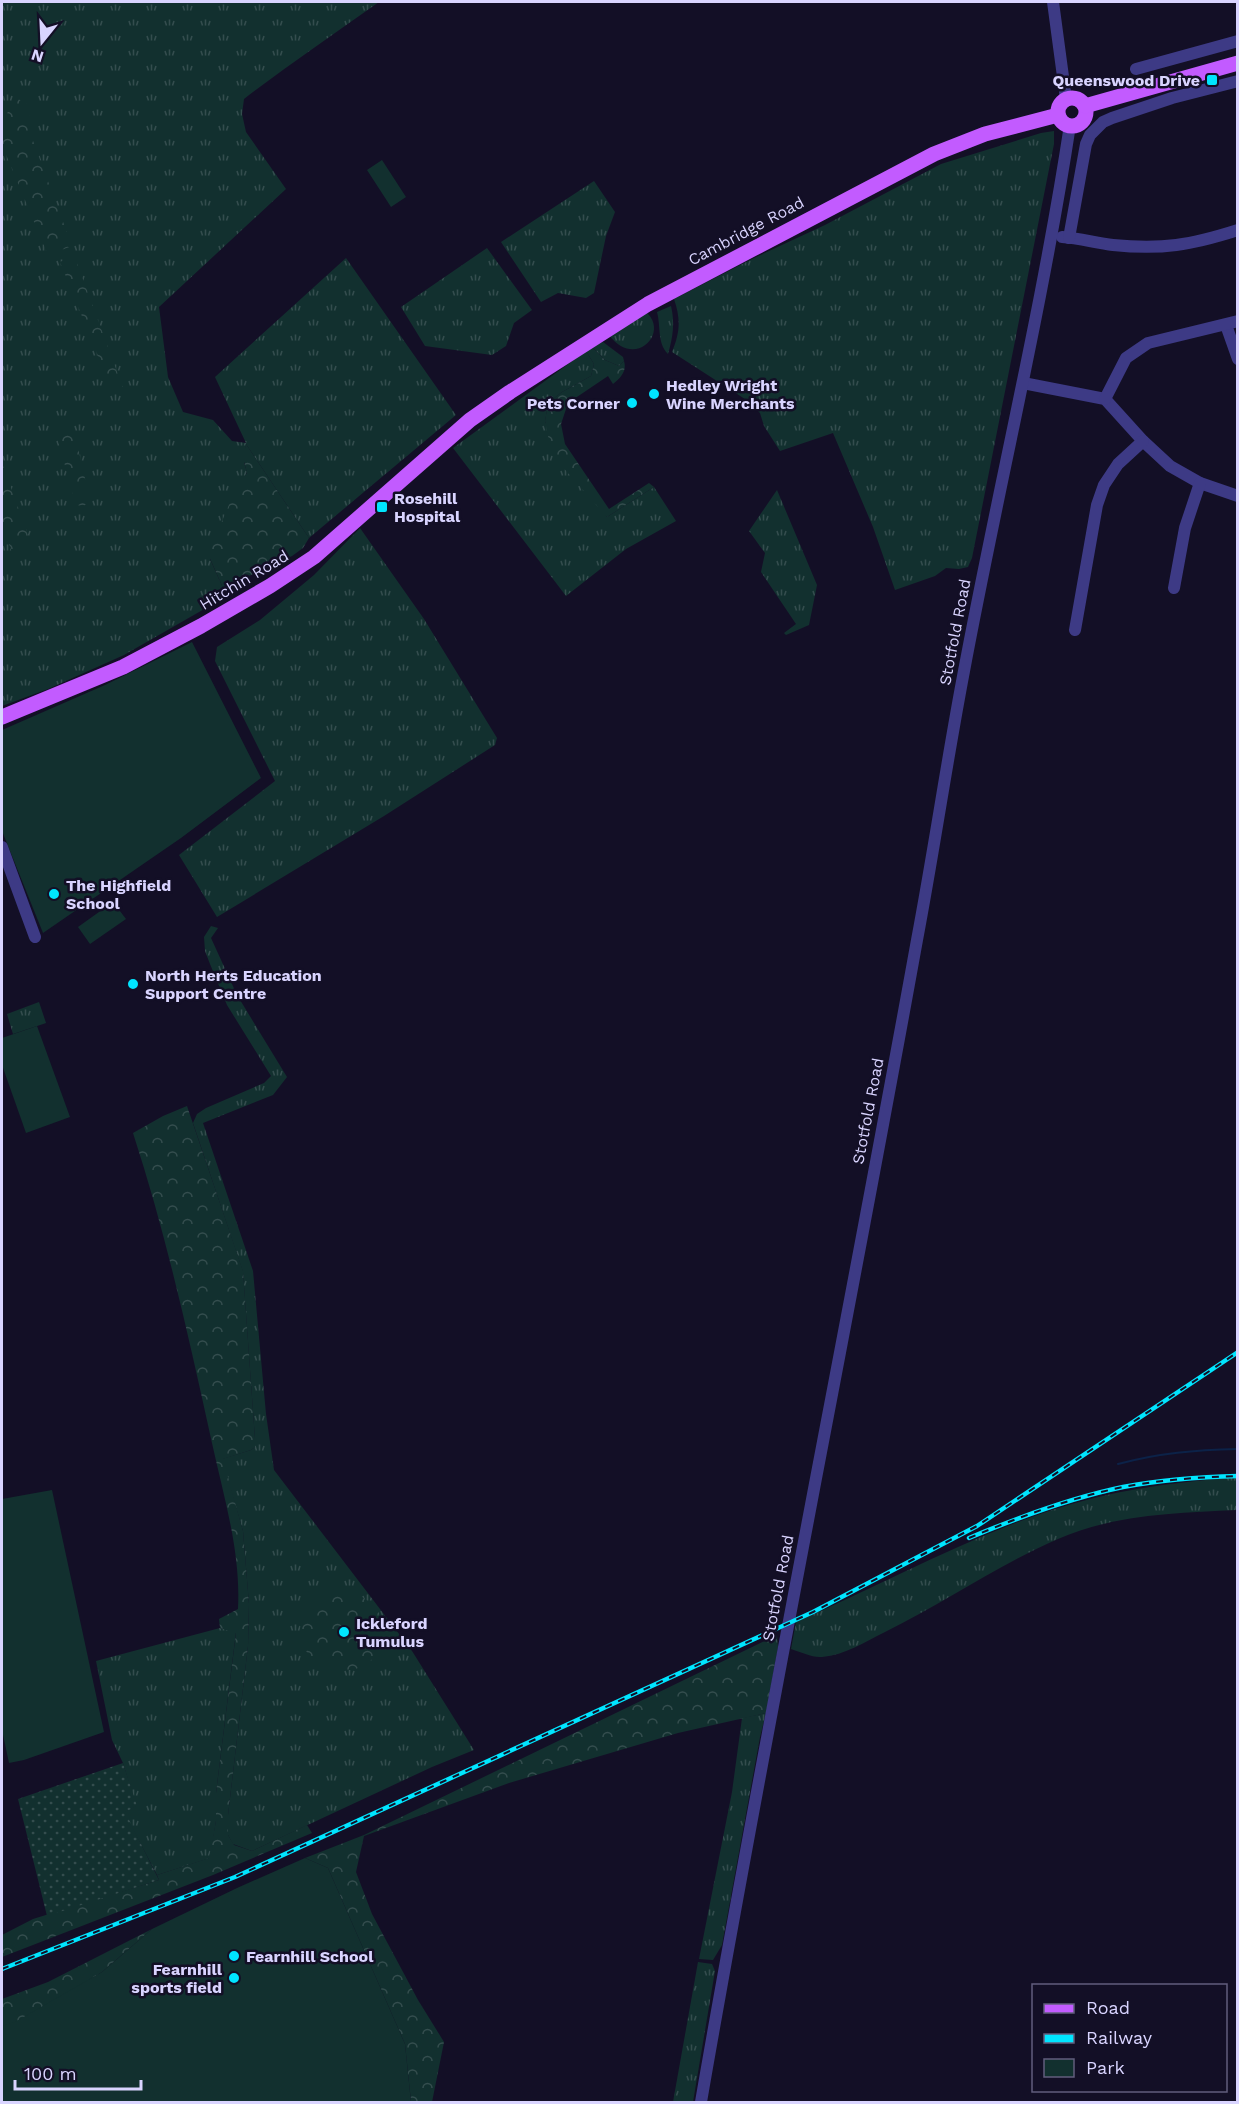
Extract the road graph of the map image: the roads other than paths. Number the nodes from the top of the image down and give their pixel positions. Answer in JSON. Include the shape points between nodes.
{"nodes":[{"id":1,"x":1053,"y":2,"type":"edge"},
{"id":2,"x":1238,"y":41,"type":"edge"},
{"id":3,"x":1238,"y":63,"type":"edge"},
{"id":4,"x":1156,"y":64,"type":"junction"},
{"id":5,"x":1136,"y":69,"type":"dead end"},
{"id":6,"x":1238,"y":81,"type":"edge"},
{"id":7,"x":1162,"y":84,"type":"junction"},
{"id":8,"x":1066,"y":99,"type":"junction"},
{"id":9,"x":1085,"y":106,"type":"junction"},
{"id":10,"x":1064,"y":120,"type":"junction"},
{"id":11,"x":1238,"y":230,"type":"edge"},
{"id":12,"x":1051,"y":237,"type":"junction"},
{"id":13,"x":1069,"y":238,"type":"junction"},
{"id":14,"x":1232,"y":323,"type":"edge"},
{"id":15,"x":1238,"y":359,"type":"edge"},
{"id":16,"x":1023,"y":383,"type":"junction"},
{"id":17,"x":1105,"y":399,"type":"junction"},
{"id":18,"x":470,"y":420,"type":"joint"},
{"id":19,"x":1143,"y":441,"type":"junction"},
{"id":20,"x":1200,"y":483,"type":"junction"},
{"id":21,"x":1238,"y":496,"type":"edge"},
{"id":22,"x":1174,"y":588,"type":"dead end"},
{"id":23,"x":1075,"y":630,"type":"dead end"},
{"id":24,"x":2,"y":717,"type":"edge"},
{"id":25,"x":2,"y":847,"type":"edge"},
{"id":26,"x":35,"y":938,"type":"dead end"},
{"id":27,"x":701,"y":2103,"type":"edge"}],
"edges":[{"from":1,"to":8,"type":"street"},
{"from":2,"to":4,"type":"street"},
{"from":3,"to":7,"type":"main road"},
{"from":4,"to":5,"type":"street"},
{"from":4,"to":7,"type":"street"},
{"from":6,"to":13,"type":"street","via":[[1103,122],[1086,144]]},
{"from":7,"to":9,"type":"main road"},
{"from":8,"to":9,"type":"main road","via":[[1076,98]]},
{"from":8,"to":10,"type":"main road","via":[[1059,107]]},
{"from":9,"to":10,"type":"main road","via":[[1084,119],[1077,125]]},
{"from":10,"to":12,"type":"street","name":"Stotfold Road"},
{"from":10,"to":18,"type":"main road","name":"Cambridge Road","via":[[985,134],[934,154],[648,304]]},
{"from":11,"to":13,"type":"street","via":[[1173,247],[1111,245]]},
{"from":12,"to":13,"type":"street"},
{"from":12,"to":16,"type":"street","name":"Stotfold Road"},
{"from":14,"to":15,"type":"street"},
{"from":14,"to":17,"type":"street","via":[[1148,343],[1126,358]]},
{"from":16,"to":17,"type":"street"},
{"from":16,"to":27,"type":"street","name":"Stotfold Road","via":[[963,673],[918,939]]},
{"from":17,"to":19,"type":"street"},
{"from":18,"to":24,"type":"main road","name":"Hitchin Road","via":[[314,557],[270,586],[123,667]]},
{"from":19,"to":20,"type":"street","via":[[1170,466]]},
{"from":19,"to":23,"type":"street","via":[[1118,464],[1104,484]]},
{"from":20,"to":21,"type":"street"},
{"from":20,"to":22,"type":"street","via":[[1185,528]]},
{"from":25,"to":26,"type":"street"}]}
